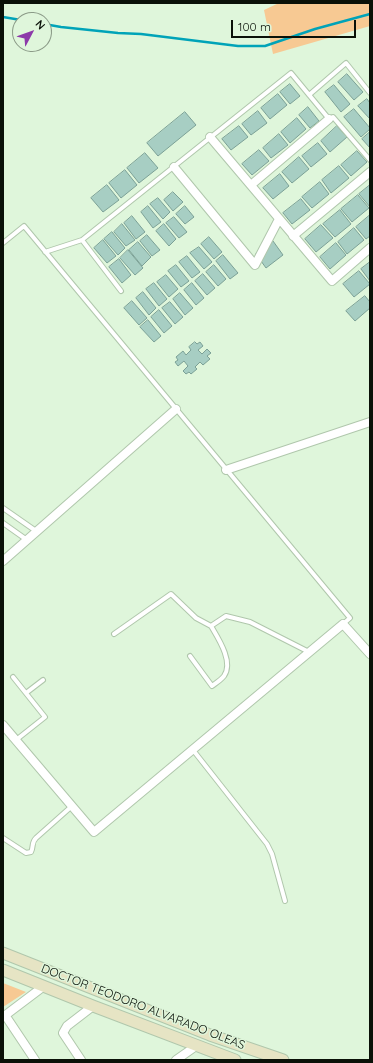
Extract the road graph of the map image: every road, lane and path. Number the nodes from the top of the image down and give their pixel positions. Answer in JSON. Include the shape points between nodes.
{"nodes":[{"id":1,"x":370,"y":92,"type":"edge"},
{"id":2,"x":309,"y":95,"type":"junction"},
{"id":3,"x":330,"y":119,"type":"junction"},
{"id":4,"x":210,"y":137,"type":"junction"},
{"id":5,"x":370,"y":160,"type":"edge"},
{"id":6,"x":174,"y":167,"type":"junction"},
{"id":7,"x":370,"y":172,"type":"edge"},
{"id":8,"x":251,"y":185,"type":"junction"},
{"id":9,"x":279,"y":219,"type":"junction"},
{"id":10,"x":294,"y":236,"type":"junction"},
{"id":11,"x":82,"y":240,"type":"junction"},
{"id":12,"x":3,"y":243,"type":"edge"},
{"id":13,"x":370,"y":248,"type":"edge"},
{"id":14,"x":45,"y":252,"type":"junction"},
{"id":15,"x":121,"y":291,"type":"dead end"},
{"id":16,"x":176,"y":409,"type":"junction"},
{"id":17,"x":370,"y":422,"type":"edge"},
{"id":18,"x":226,"y":470,"type":"junction"},
{"id":19,"x":3,"y":508,"type":"edge"},
{"id":20,"x":3,"y":523,"type":"edge"},
{"id":21,"x":36,"y":531,"type":"junction"},
{"id":22,"x":27,"y":540,"type":"junction"},
{"id":23,"x":3,"y":561,"type":"edge"},
{"id":24,"x":343,"y":624,"type":"junction"},
{"id":25,"x":211,"y":626,"type":"junction"},
{"id":26,"x":114,"y":634,"type":"dead end"},
{"id":27,"x":310,"y":652,"type":"junction"},
{"id":28,"x":370,"y":654,"type":"edge"},
{"id":29,"x":190,"y":656,"type":"dead end"},
{"id":30,"x":13,"y":677,"type":"dead end"},
{"id":31,"x":43,"y":680,"type":"dead end"},
{"id":32,"x":26,"y":693,"type":"junction"},
{"id":33,"x":3,"y":724,"type":"edge"},
{"id":34,"x":16,"y":740,"type":"junction"},
{"id":35,"x":193,"y":750,"type":"junction"},
{"id":36,"x":72,"y":806,"type":"junction"},
{"id":37,"x":3,"y":838,"type":"edge"},
{"id":38,"x":285,"y":901,"type":"dead end"},
{"id":39,"x":3,"y":953,"type":"edge"},
{"id":40,"x":3,"y":970,"type":"edge"},
{"id":41,"x":44,"y":986,"type":"junction"},
{"id":42,"x":93,"y":1006,"type":"junction"},
{"id":43,"x":4,"y":1016,"type":"edge"},
{"id":44,"x":196,"y":1046,"type":"junction"},
{"id":45,"x":35,"y":1060,"type":"edge"},
{"id":46,"x":81,"y":1060,"type":"edge"},
{"id":47,"x":176,"y":1060,"type":"edge"},
{"id":48,"x":235,"y":1060,"type":"edge"},
{"id":49,"x":283,"y":1060,"type":"edge"}],
"edges":[{"from":1,"to":2,"type":"lane","via":[[346,63]]},
{"from":2,"to":3,"type":"lane"},
{"from":2,"to":4,"type":"lane","via":[[291,73]]},
{"from":3,"to":5,"type":"lane","via":[[333,116]]},
{"from":3,"to":8,"type":"street"},
{"from":4,"to":6,"type":"lane"},
{"from":4,"to":8,"type":"street"},
{"from":6,"to":9,"type":"street","via":[[255,265]]},
{"from":6,"to":11,"type":"lane"},
{"from":7,"to":10,"type":"street"},
{"from":8,"to":9,"type":"street"},
{"from":9,"to":10,"type":"street"},
{"from":10,"to":13,"type":"street","via":[[332,281]]},
{"from":11,"to":14,"type":"lane"},
{"from":11,"to":15,"type":"lane"},
{"from":12,"to":14,"type":"lane","via":[[24,226]]},
{"from":14,"to":16,"type":"lane"},
{"from":16,"to":18,"type":"lane"},
{"from":16,"to":21,"type":"street"},
{"from":17,"to":18,"type":"street"},
{"from":18,"to":24,"type":"lane","via":[[350,618]]},
{"from":19,"to":21,"type":"lane"},
{"from":20,"to":22,"type":"lane"},
{"from":21,"to":22,"type":"street"},
{"from":22,"to":23,"type":"street"},
{"from":24,"to":27,"type":"street"},
{"from":24,"to":28,"type":"street"},
{"from":25,"to":26,"type":"lane","via":[[196,618],[171,594]]},
{"from":25,"to":27,"type":"lane","via":[[226,616],[250,622]]},
{"from":25,"to":29,"type":"lane","via":[[225,652],[225,675],[212,686]]},
{"from":27,"to":35,"type":"street"},
{"from":30,"to":32,"type":"lane"},
{"from":31,"to":32,"type":"lane"},
{"from":32,"to":34,"type":"lane","via":[[44,717]]},
{"from":33,"to":34,"type":"street"},
{"from":34,"to":36,"type":"street"},
{"from":35,"to":36,"type":"street","via":[[94,832]]},
{"from":35,"to":38,"type":"lane","via":[[267,844]]},
{"from":36,"to":37,"type":"lane","via":[[32,842],[29,853]]},
{"from":39,"to":49,"type":"main road","name":"DOCTOR TEODORO ALVARADO OLEAS","via":[[210,1035]]},
{"from":40,"to":41,"type":"main road","name":"DOCTOR TEODORO ALVARADO OLEAS"},
{"from":41,"to":42,"type":"main road","name":"DOCTOR TEODORO ALVARADO OLEAS"},
{"from":41,"to":43,"type":"street"},
{"from":42,"to":44,"type":"main road","name":"DOCTOR TEODORO ALVARADO OLEAS"},
{"from":42,"to":46,"type":"street","via":[[63,1033]]},
{"from":43,"to":45,"type":"street"},
{"from":44,"to":47,"type":"street"},
{"from":44,"to":48,"type":"main road","name":"DOCTOR TEODORO ALVARADO OLEAS"}]}
